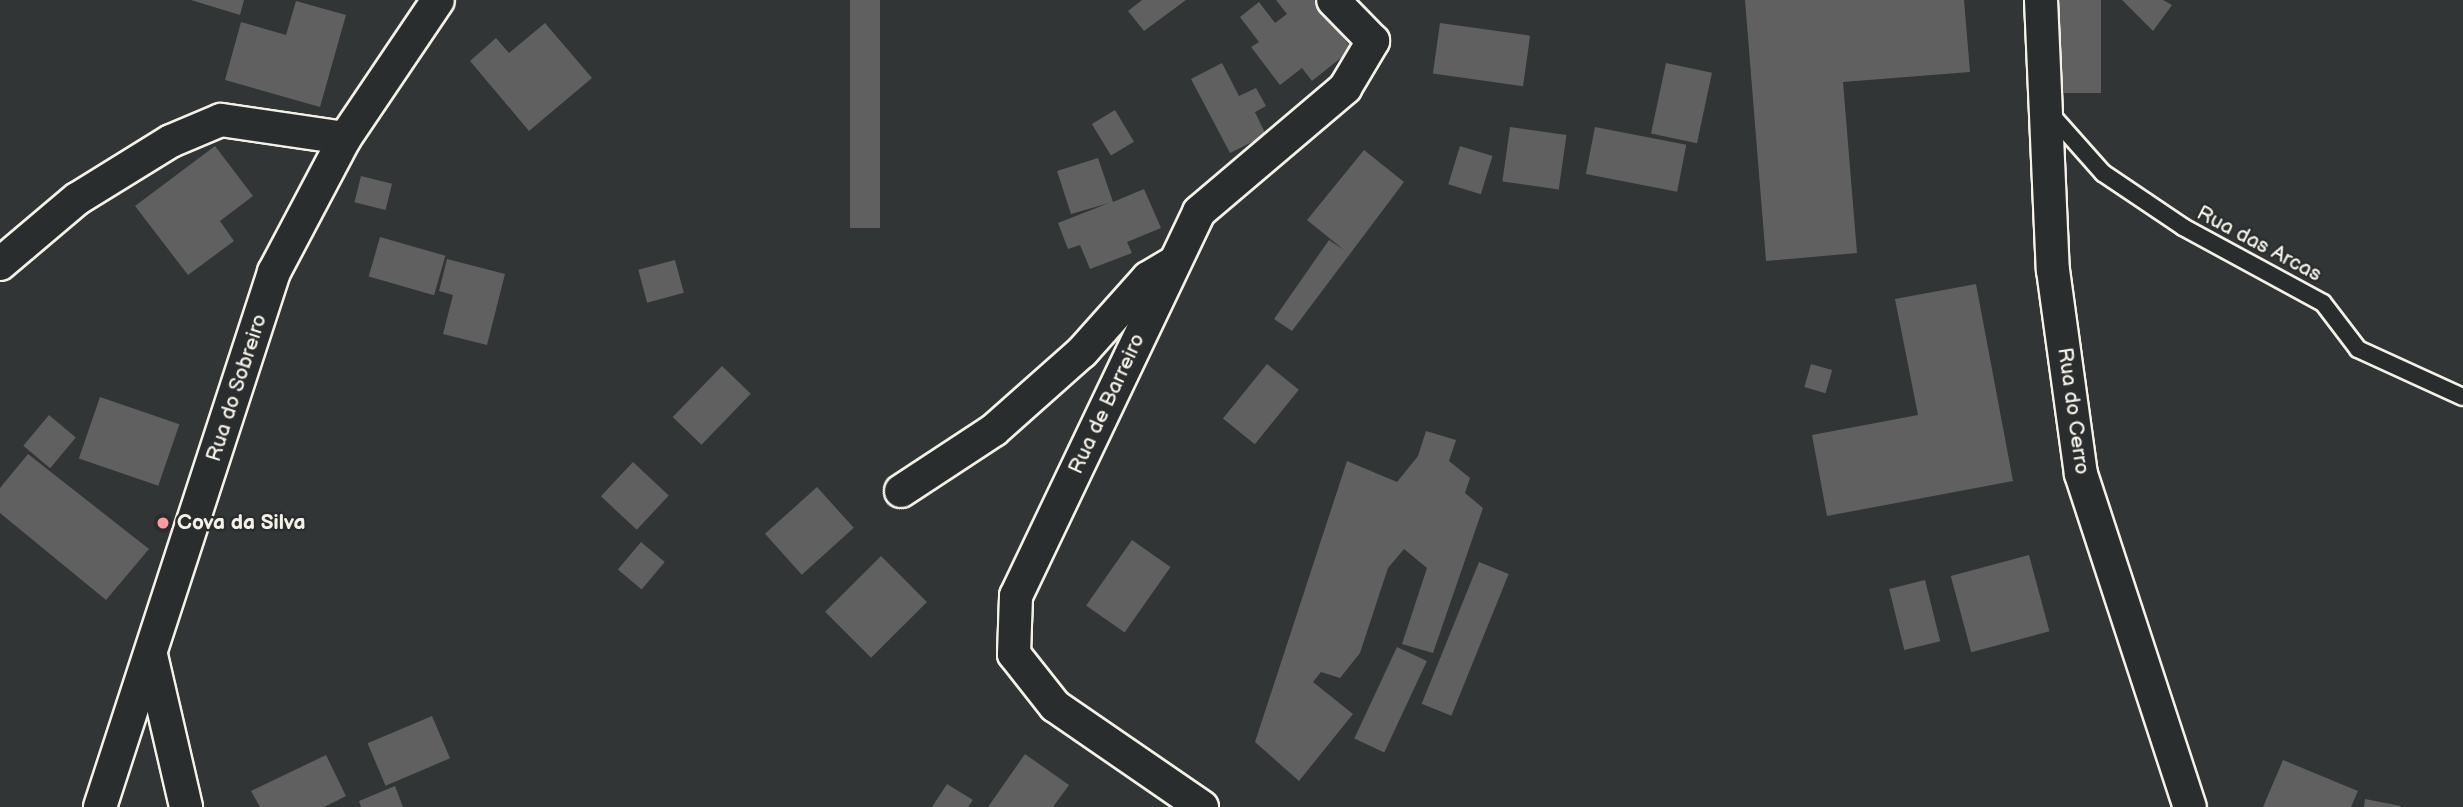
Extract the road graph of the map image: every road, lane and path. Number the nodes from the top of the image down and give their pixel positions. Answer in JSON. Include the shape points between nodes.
{"nodes":[{"id":1,"x":438,"y":0,"type":"edge"},
{"id":2,"x":1333,"y":0,"type":"edge"},
{"id":3,"x":2041,"y":0,"type":"edge"},
{"id":4,"x":2046,"y":109,"type":"junction"},
{"id":5,"x":345,"y":138,"type":"junction"},
{"id":6,"x":1175,"y":261,"type":"junction"},
{"id":7,"x":0,"y":264,"type":"edge"},
{"id":8,"x":2463,"y":397,"type":"edge"},
{"id":9,"x":901,"y":491,"type":"dead end"},
{"id":10,"x":151,"y":655,"type":"junction"},
{"id":11,"x":100,"y":807,"type":"edge"},
{"id":12,"x":186,"y":807,"type":"edge"},
{"id":13,"x":1202,"y":807,"type":"edge"},
{"id":14,"x":2189,"y":807,"type":"edge"}],
"edges":[{"from":1,"to":5,"type":"street","name":"Rua do Sobreiro"},
{"from":2,"to":6,"type":"street","name":"Rua de Barreiro","via":[[1373,41],[1345,88],[1199,212]]},
{"from":3,"to":4,"type":"street","name":"Rua do Cerro"},
{"from":4,"to":8,"type":"lane","name":"Rua das Arcas","via":[[2103,173],[2183,227],[2323,303],[2358,349]]},
{"from":4,"to":14,"type":"street","name":"Rua do Cerro","via":[[2053,270],[2081,474]]},
{"from":5,"to":7,"type":"street","via":[[221,120],[171,141],[77,199]]},
{"from":5,"to":10,"type":"street","name":"Rua do Sobreiro","via":[[274,271]]},
{"from":6,"to":9,"type":"street","via":[[1148,278],[1082,352],[994,430]]},
{"from":6,"to":13,"type":"street","name":"Rua de Barreiro","via":[[1016,597],[1014,654],[1055,706]]},
{"from":10,"to":11,"type":"street","name":"Rua do Sobreiro"},
{"from":10,"to":12,"type":"street"}]}
